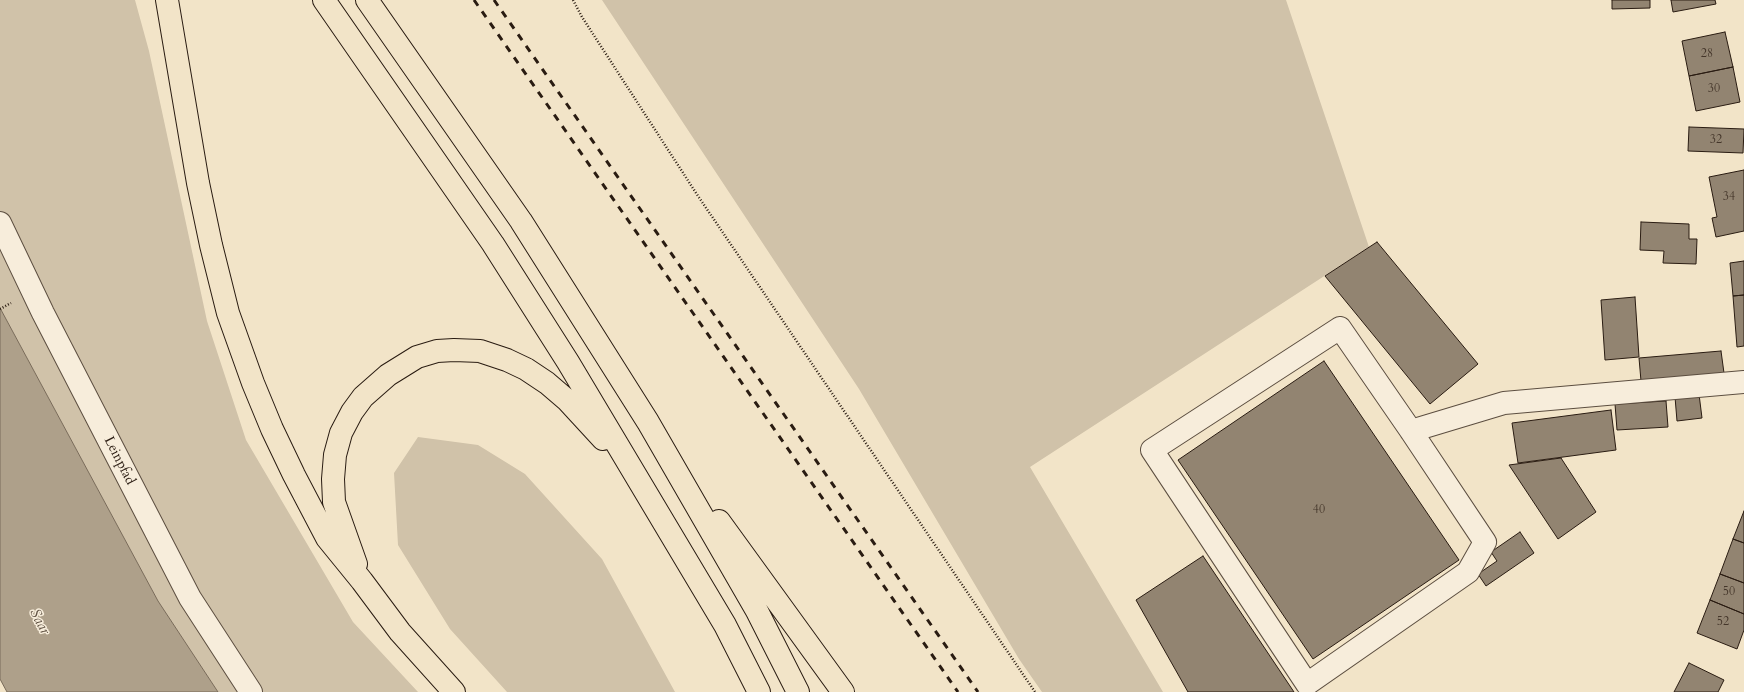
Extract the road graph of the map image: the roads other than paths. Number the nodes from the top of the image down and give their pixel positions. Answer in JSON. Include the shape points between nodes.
{"nodes":[{"id":1,"x":167,"y":0,"type":"edge"},
{"id":2,"x":324,"y":0,"type":"edge"},
{"id":3,"x":367,"y":0,"type":"edge"},
{"id":4,"x":0,"y":223,"type":"edge"},
{"id":5,"x":1744,"y":382,"type":"edge"},
{"id":6,"x":648,"y":422,"type":"junction"},
{"id":7,"x":1411,"y":431,"type":"junction"},
{"id":8,"x":637,"y":477,"type":"junction"},
{"id":9,"x":362,"y":580,"type":"junction"},
{"id":10,"x":250,"y":692,"type":"edge"},
{"id":11,"x":454,"y":692,"type":"edge"},
{"id":12,"x":759,"y":692,"type":"edge"},
{"id":13,"x":798,"y":692,"type":"edge"},
{"id":14,"x":843,"y":692,"type":"edge"}],
"edges":[{"from":1,"to":9,"type":"highway","via":[[198,183],[228,314],[253,383],[294,475],[327,538]]},
{"from":2,"to":8,"type":"highway","via":[[493,244]]},
{"from":3,"to":6,"type":"highway","via":[[521,222]]},
{"from":4,"to":10,"type":"lane","name":"Leinpfad","via":[[43,313],[190,598]]},
{"from":5,"to":7,"type":"lane","via":[[1504,403]]},
{"from":6,"to":13,"type":"highway","via":[[757,611]]},
{"from":6,"to":14,"type":"highway"},
{"from":7,"to":7,"type":"lane","via":[[1486,542],[1468,572],[1307,684],[1152,450],[1340,328]]},
{"from":8,"to":9,"type":"highway","via":[[568,401],[526,369],[480,351],[437,351],[417,357],[388,375],[363,397],[342,433],[335,456],[334,502]]},
{"from":8,"to":12,"type":"highway","via":[[725,625]]},
{"from":9,"to":11,"type":"highway","via":[[400,632]]}]}
